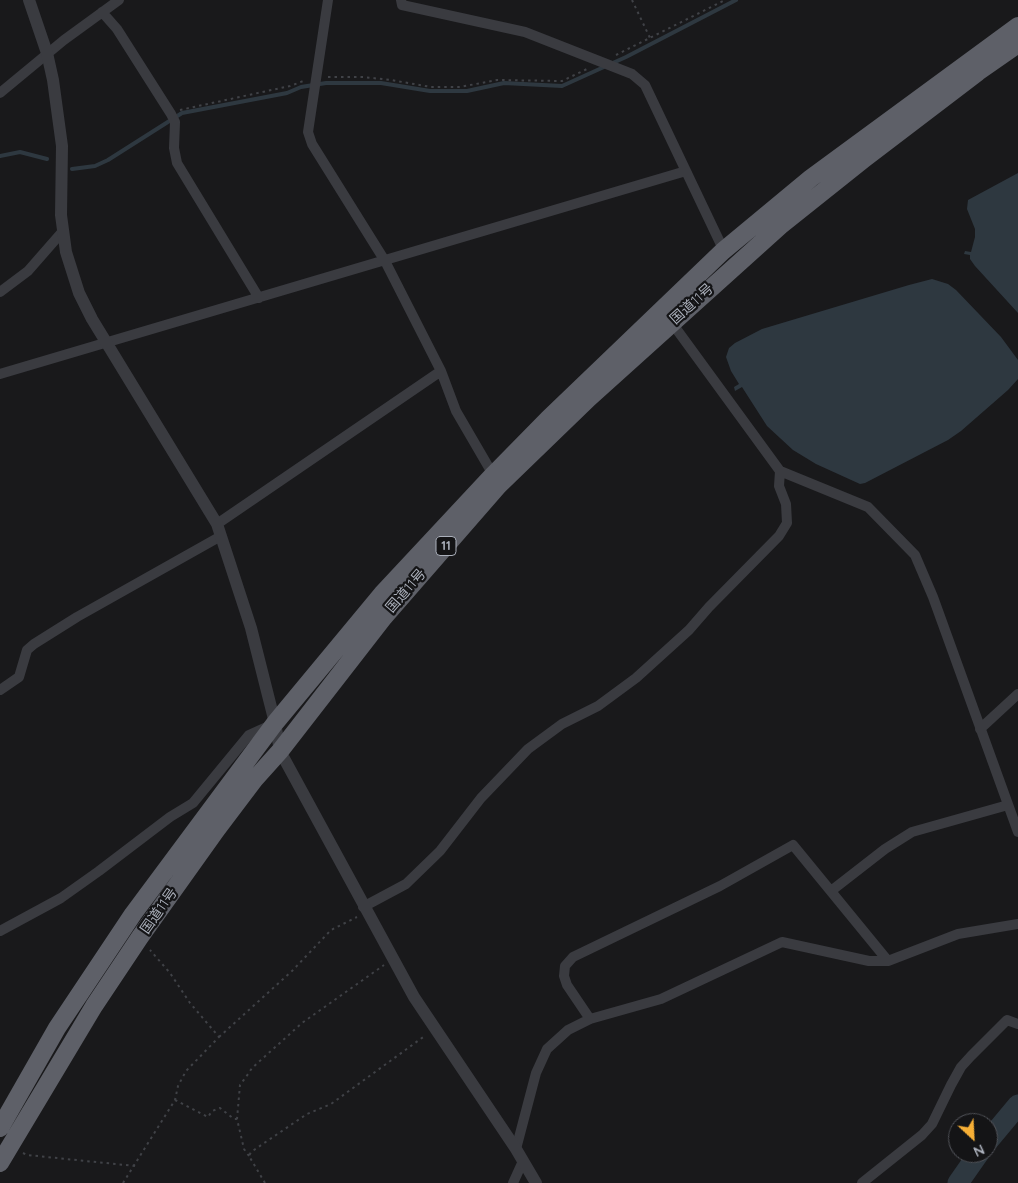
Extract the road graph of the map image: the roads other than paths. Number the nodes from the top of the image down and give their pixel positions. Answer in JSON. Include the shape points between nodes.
{"nodes":[{"id":1,"x":29,"y":0,"type":"edge"},
{"id":2,"x":119,"y":0,"type":"edge"},
{"id":3,"x":328,"y":0,"type":"edge"},
{"id":4,"x":401,"y":0,"type":"edge"},
{"id":5,"x":102,"y":12,"type":"junction"},
{"id":6,"x":1018,"y":26,"type":"edge"},
{"id":7,"x":1018,"y":44,"type":"edge"},
{"id":8,"x":48,"y":53,"type":"junction"},
{"id":9,"x":0,"y":92,"type":"edge"},
{"id":10,"x":686,"y":171,"type":"junction"},
{"id":11,"x":63,"y":231,"type":"junction"},
{"id":12,"x":723,"y":251,"type":"junction"},
{"id":13,"x":385,"y":261,"type":"junction"},
{"id":14,"x":736,"y":264,"type":"junction"},
{"id":15,"x":0,"y":292,"type":"edge"},
{"id":16,"x":259,"y":298,"type":"junction"},
{"id":17,"x":672,"y":322,"type":"junction"},
{"id":18,"x":108,"y":343,"type":"junction"},
{"id":19,"x":441,"y":371,"type":"junction"},
{"id":20,"x":0,"y":374,"type":"edge"},
{"id":21,"x":780,"y":471,"type":"junction"},
{"id":22,"x":496,"y":480,"type":"junction"},
{"id":23,"x":217,"y":524,"type":"junction"},
{"id":24,"x":221,"y":536,"type":"junction"},
{"id":25,"x":0,"y":690,"type":"edge"},
{"id":26,"x":1018,"y":694,"type":"edge"},
{"id":27,"x":276,"y":723,"type":"junction"},
{"id":28,"x":980,"y":729,"type":"junction"},
{"id":29,"x":280,"y":751,"type":"junction"},
{"id":30,"x":1008,"y":805,"type":"junction"},
{"id":31,"x":1018,"y":832,"type":"edge"},
{"id":32,"x":831,"y":891,"type":"junction"},
{"id":33,"x":365,"y":910,"type":"junction"},
{"id":34,"x":1018,"y":924,"type":"edge"},
{"id":35,"x":0,"y":931,"type":"edge"},
{"id":36,"x":888,"y":961,"type":"junction"},
{"id":37,"x":590,"y":1019,"type":"junction"},
{"id":38,"x":1018,"y":1024,"type":"edge"},
{"id":39,"x":0,"y":1128,"type":"edge"},
{"id":40,"x":516,"y":1149,"type":"junction"},
{"id":41,"x":4,"y":1156,"type":"edge"},
{"id":42,"x":523,"y":1162,"type":"junction"},
{"id":43,"x":512,"y":1183,"type":"edge"},
{"id":44,"x":536,"y":1183,"type":"edge"},
{"id":45,"x":862,"y":1183,"type":"edge"}],
"edges":[{"from":1,"to":8,"type":"street"},
{"from":2,"to":5,"type":"street"},
{"from":3,"to":13,"type":"street","via":[[308,132],[312,144]]},
{"from":4,"to":10,"type":"street","via":[[402,4],[525,32],[632,74],[645,86]]},
{"from":5,"to":8,"type":"street"},
{"from":5,"to":16,"type":"street","via":[[117,29],[173,118],[177,163]]},
{"from":6,"to":12,"type":"highway","name":"国道11号","number":"11","via":[[812,178]]},
{"from":7,"to":14,"type":"highway","name":"国道11号","number":"11","via":[[864,159]]},
{"from":8,"to":9,"type":"street"},
{"from":8,"to":11,"type":"street","via":[[60,130]]},
{"from":10,"to":12,"type":"street"},
{"from":10,"to":13,"type":"street"},
{"from":11,"to":15,"type":"street","via":[[28,271]]},
{"from":11,"to":18,"type":"street","via":[[66,252],[80,293]]},
{"from":12,"to":14,"type":"street"},
{"from":12,"to":22,"type":"highway","name":"国道11号","number":"11","via":[[548,419]]},
{"from":13,"to":16,"type":"street"},
{"from":13,"to":19,"type":"street"},
{"from":14,"to":17,"type":"highway","name":"国道11号","number":"11"},
{"from":16,"to":18,"type":"street"},
{"from":17,"to":21,"type":"street"},
{"from":17,"to":22,"type":"highway","name":"国道11号","number":"11"},
{"from":18,"to":20,"type":"street"},
{"from":18,"to":23,"type":"street"},
{"from":19,"to":22,"type":"street","via":[[456,411]]},
{"from":19,"to":23,"type":"street"},
{"from":21,"to":28,"type":"street","via":[[868,507],[915,555]]},
{"from":21,"to":33,"type":"street","via":[[779,486],[786,504],[787,523],[779,536],[689,630],[636,678],[598,706],[562,724],[528,749],[481,798],[440,851],[406,884]]},
{"from":22,"to":27,"type":"highway","name":"国道11号","number":"11","via":[[382,594]]},
{"from":22,"to":29,"type":"highway","name":"国道11号","number":"11"},
{"from":23,"to":24,"type":"street"},
{"from":24,"to":25,"type":"street","via":[[34,644],[27,650],[19,677]]},
{"from":24,"to":27,"type":"street"},
{"from":26,"to":28,"type":"street"},
{"from":27,"to":29,"type":"street"},
{"from":27,"to":35,"type":"street","via":[[249,735],[193,803],[61,898]]},
{"from":27,"to":39,"type":"highway","name":"国道11号","number":"11","via":[[133,914],[57,1028]]},
{"from":28,"to":30,"type":"street"},
{"from":29,"to":33,"type":"street"},
{"from":29,"to":41,"type":"highway","name":"国道11号","number":"11","via":[[217,829],[140,937],[94,1006]]},
{"from":30,"to":31,"type":"street"},
{"from":30,"to":32,"type":"street","via":[[912,832]]},
{"from":32,"to":36,"type":"street"},
{"from":32,"to":37,"type":"street","via":[[793,846],[720,886],[573,957],[565,966],[564,976]]},
{"from":33,"to":40,"type":"street","via":[[414,997]]},
{"from":34,"to":36,"type":"street","via":[[958,934]]},
{"from":36,"to":37,"type":"street","via":[[869,961],[782,942],[661,999]]},
{"from":37,"to":40,"type":"street","via":[[568,1030],[547,1049],[536,1073]]},
{"from":38,"to":45,"type":"street","via":[[1008,1020],[971,1056],[954,1079],[932,1124]]},
{"from":40,"to":42,"type":"street"},
{"from":42,"to":43,"type":"street"},
{"from":42,"to":44,"type":"street"}]}
